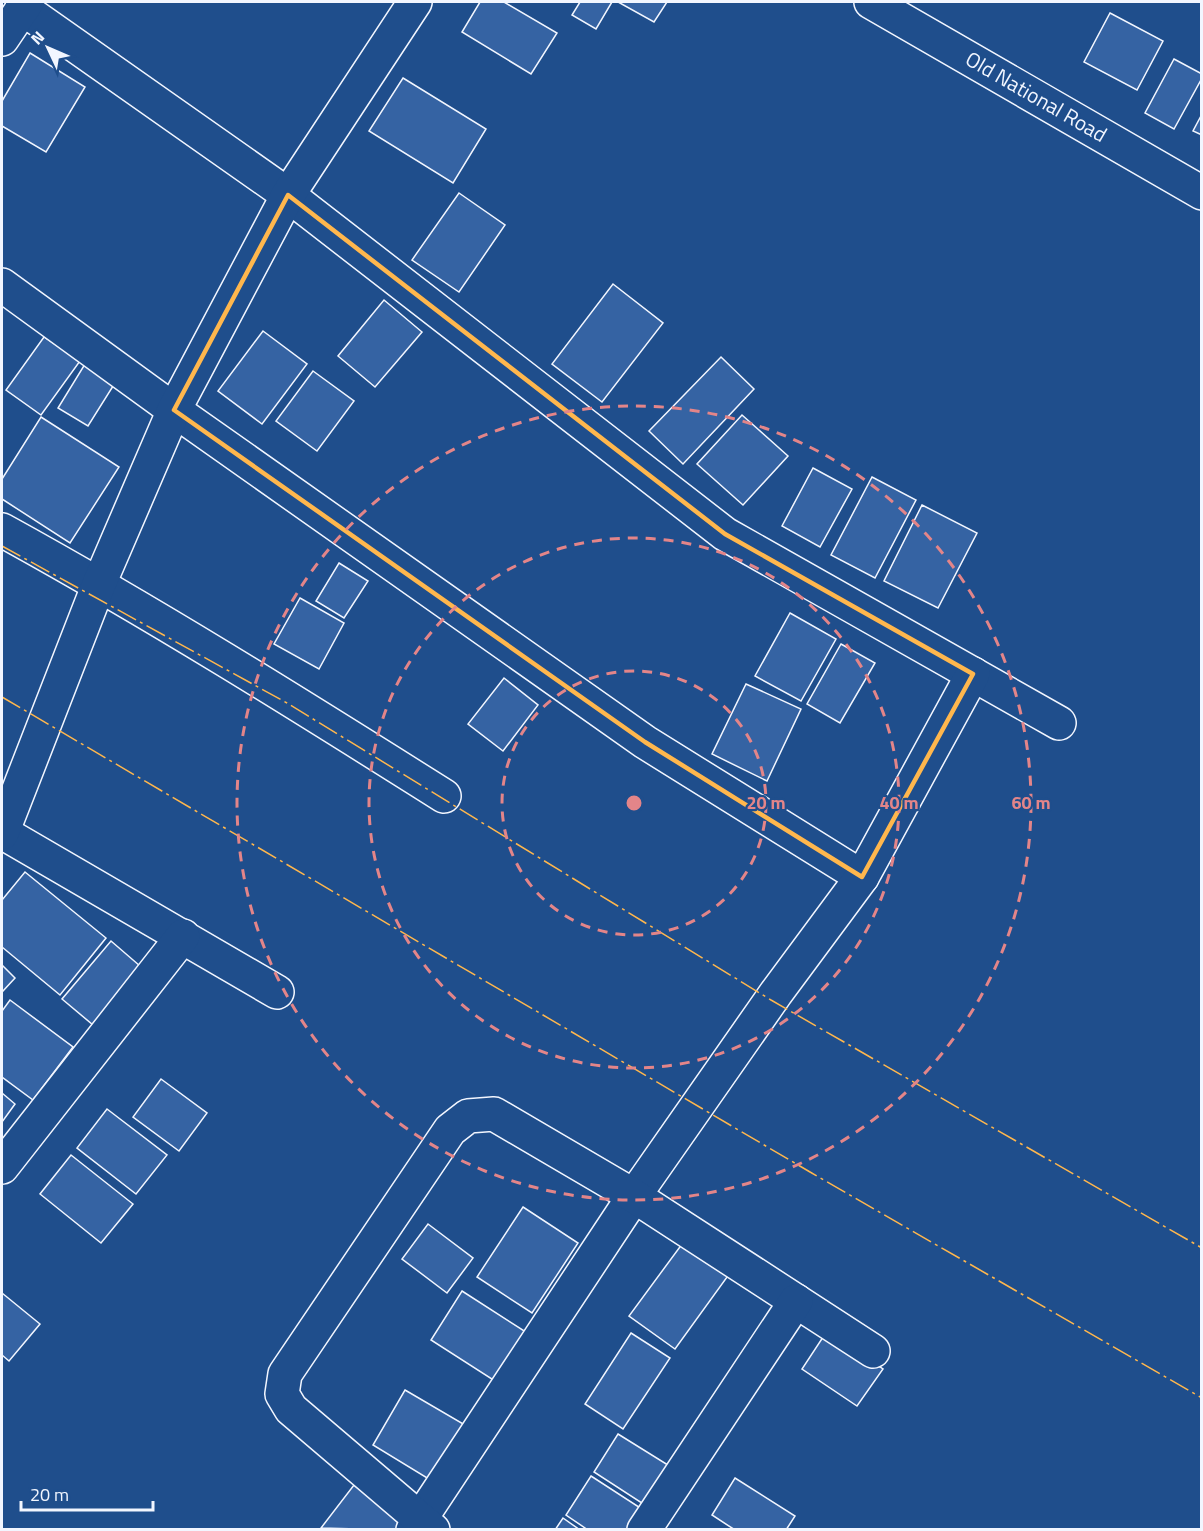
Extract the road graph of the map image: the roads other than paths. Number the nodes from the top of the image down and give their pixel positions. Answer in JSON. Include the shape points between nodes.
{"nodes":[{"id":1,"x":415,"y":2,"type":"edge"},
{"id":2,"x":871,"y":2,"type":"edge"},
{"id":3,"x":24,"y":5,"type":"edge"},
{"id":4,"x":2,"y":39,"type":"edge"},
{"id":5,"x":1202,"y":193,"type":"edge"},
{"id":6,"x":288,"y":195,"type":"junction"},
{"id":7,"x":2,"y":285,"type":"edge"},
{"id":8,"x":174,"y":410,"type":"junction"},
{"id":9,"x":2,"y":530,"type":"edge"},
{"id":10,"x":99,"y":584,"type":"junction"},
{"id":11,"x":973,"y":674,"type":"junction"},
{"id":12,"x":1059,"y":723,"type":"dead end"},
{"id":13,"x":444,"y":796,"type":"dead end"},
{"id":14,"x":2,"y":832,"type":"edge"},
{"id":15,"x":862,"y":877,"type":"junction"},
{"id":16,"x":183,"y":936,"type":"junction"},
{"id":17,"x":277,"y":992,"type":"dead end"},
{"id":18,"x":2,"y":1167,"type":"edge"},
{"id":19,"x":634,"y":1196,"type":"junction"},
{"id":20,"x":796,"y":1301,"type":"junction"},
{"id":21,"x":873,"y":1351,"type":"dead end"},
{"id":22,"x":422,"y":1526,"type":"edge"},
{"id":23,"x":644,"y":1530,"type":"edge"}],
"edges":[{"from":1,"to":6,"type":"street"},
{"from":2,"to":5,"type":"street","name":"Old National Road"},
{"from":3,"to":4,"type":"street"},
{"from":3,"to":6,"type":"street"},
{"from":6,"to":8,"type":"street"},
{"from":6,"to":11,"type":"street","via":[[725,534]]},
{"from":7,"to":8,"type":"street"},
{"from":8,"to":10,"type":"street"},
{"from":8,"to":15,"type":"street","via":[[645,742]]},
{"from":9,"to":10,"type":"street"},
{"from":10,"to":13,"type":"street"},
{"from":10,"to":14,"type":"street"},
{"from":11,"to":12,"type":"street"},
{"from":11,"to":15,"type":"street"},
{"from":14,"to":16,"type":"street"},
{"from":15,"to":19,"type":"street"},
{"from":16,"to":17,"type":"street"},
{"from":16,"to":18,"type":"street"},
{"from":19,"to":20,"type":"street"},
{"from":19,"to":22,"type":"street"},
{"from":19,"to":22,"type":"street","via":[[494,1114],[468,1116],[450,1130],[285,1374],[282,1394],[291,1409]]},
{"from":20,"to":21,"type":"street"},
{"from":20,"to":23,"type":"street"}]}
